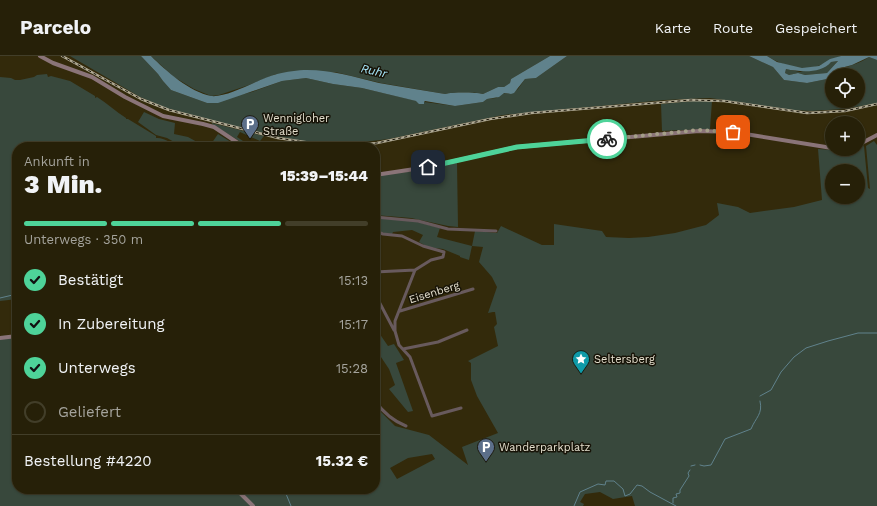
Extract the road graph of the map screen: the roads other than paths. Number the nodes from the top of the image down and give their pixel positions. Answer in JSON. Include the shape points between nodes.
{"nodes":[{"id":1,"x":40,"y":56,"type":"edge"},
{"id":2,"x":877,"y":135,"type":"edge"},
{"id":3,"x":865,"y":141,"type":"edge"},
{"id":4,"x":236,"y":142,"type":"edge"},
{"id":5,"x":825,"y":147,"type":"edge"},
{"id":6,"x":380,"y":174,"type":"edge"},
{"id":7,"x":380,"y":217,"type":"edge"},
{"id":8,"x":496,"y":231,"type":"dead end"},
{"id":9,"x":380,"y":233,"type":"edge"},
{"id":10,"x":415,"y":270,"type":"junction"},
{"id":11,"x":380,"y":272,"type":"edge"},
{"id":12,"x":473,"y":289,"type":"dead end"},
{"id":13,"x":380,"y":303,"type":"edge"},
{"id":14,"x":400,"y":311,"type":"junction"},
{"id":15,"x":467,"y":330,"type":"dead end"},
{"id":16,"x":395,"y":331,"type":"junction"},
{"id":17,"x":12,"y":337,"type":"edge"},
{"id":18,"x":0,"y":338,"type":"edge"},
{"id":19,"x":403,"y":349,"type":"junction"},
{"id":20,"x":380,"y":408,"type":"edge"},
{"id":21,"x":461,"y":408,"type":"dead end"},
{"id":22,"x":406,"y":426,"type":"dead end"},
{"id":23,"x":241,"y":494,"type":"edge"},
{"id":24,"x":253,"y":506,"type":"edge"}],
"edges":[{"from":1,"to":4,"type":"main road","via":[[92,77],[163,116],[214,127]]},
{"from":2,"to":3,"type":"main road"},
{"from":5,"to":6,"type":"main road","via":[[733,132],[699,130],[517,147],[417,169]]},
{"from":7,"to":8,"type":"street","via":[[418,221],[448,229]]},
{"from":9,"to":10,"type":"street","via":[[402,236],[444,252],[443,257],[431,260]]},
{"from":10,"to":11,"type":"street"},
{"from":10,"to":14,"type":"street"},
{"from":12,"to":14,"type":"street","name":"Eisenberg"},
{"from":13,"to":16,"type":"street"},
{"from":14,"to":16,"type":"street","via":[[395,321]]},
{"from":15,"to":19,"type":"street","via":[[438,342]]},
{"from":16,"to":19,"type":"street","via":[[399,345]]},
{"from":17,"to":18,"type":"main road"},
{"from":19,"to":21,"type":"street","via":[[410,357],[432,416]]},
{"from":20,"to":22,"type":"street","via":[[397,423]]},
{"from":23,"to":24,"type":"main road"}]}
